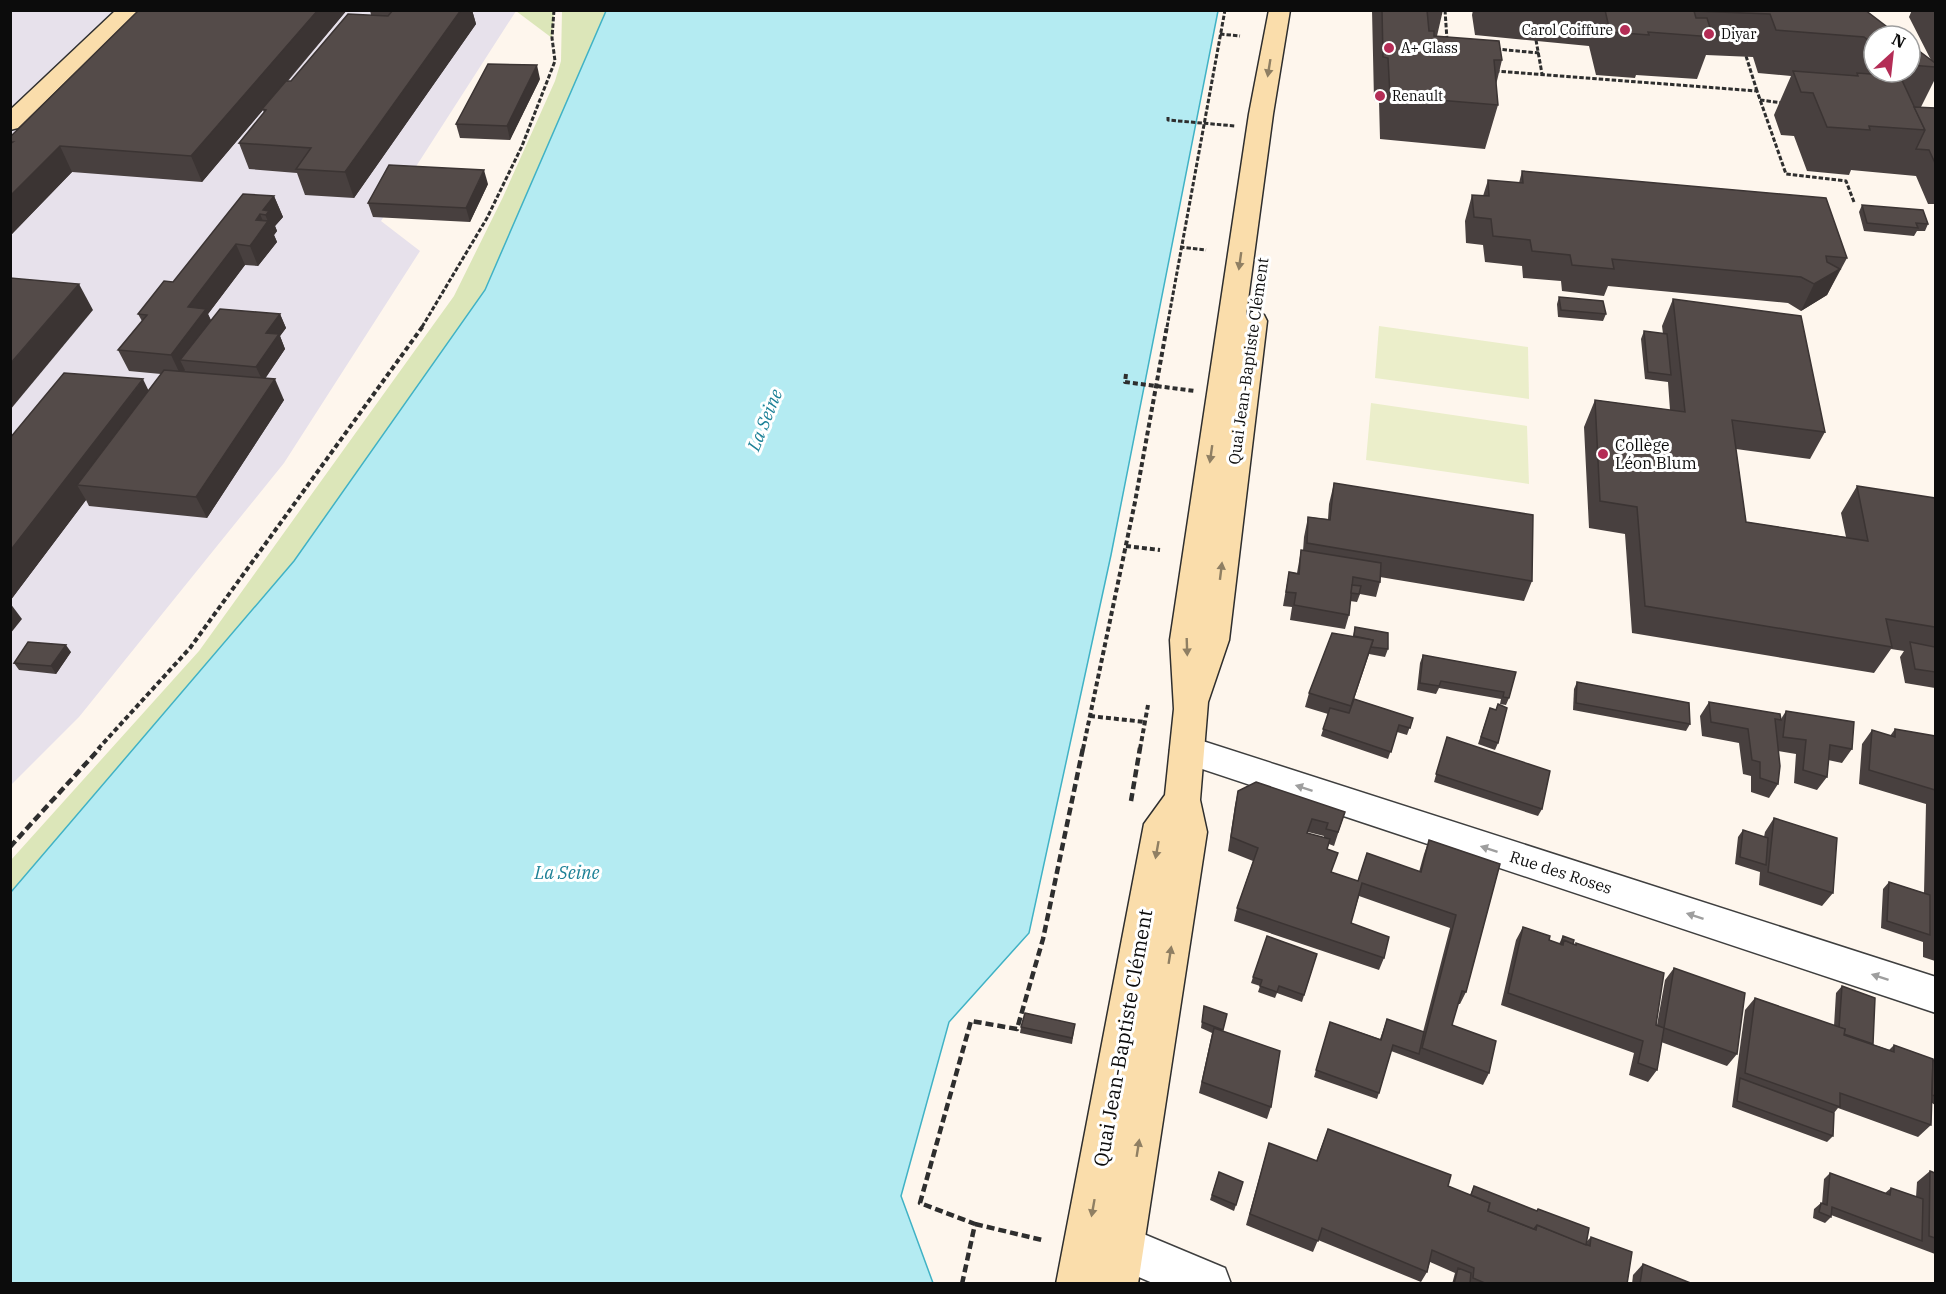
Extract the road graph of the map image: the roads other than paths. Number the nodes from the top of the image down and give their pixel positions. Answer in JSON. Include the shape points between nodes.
{"nodes":[{"id":1,"x":129,"y":10,"type":"edge"},
{"id":2,"x":1280,"y":10,"type":"edge"},
{"id":3,"x":1299,"y":10,"type":"edge"},
{"id":4,"x":10,"y":123,"type":"edge"},
{"id":5,"x":1191,"y":709,"type":"junction"},
{"id":6,"x":1187,"y":750,"type":"junction"},
{"id":7,"x":1182,"y":800,"type":"junction"},
{"id":8,"x":1935,"y":995,"type":"edge"},
{"id":9,"x":1119,"y":1265,"type":"edge"},
{"id":10,"x":1078,"y":1284,"type":"edge"},
{"id":11,"x":1209,"y":1284,"type":"edge"}],
"edges":[{"from":1,"to":4,"type":"main road"},
{"from":2,"to":5,"type":"main road","name":"Quai Jean-Baptiste Clément","one_way":true,"via":[[1261,114],[1186,640]]},
{"from":5,"to":3,"type":"main road","name":"Quai Jean-Baptiste Clément","one_way":true,"via":[[1213,640],[1234,462]]},
{"from":5,"to":6,"type":"main road","name":"Quai Jean-Baptiste Clément"},
{"from":6,"to":7,"type":"main road","name":"Quai Jean-Baptiste Clément"},
{"from":8,"to":6,"type":"street","name":"Rue des Roses","one_way":true},
{"from":9,"to":7,"type":"main road","name":"Quai Jean-Baptiste Clément","one_way":true,"via":[[1189,832]]},
{"from":7,"to":10,"type":"main road","name":"Quai Jean-Baptiste Clément","one_way":true,"via":[[1162,824]]},
{"from":9,"to":11,"type":"street"}]}
